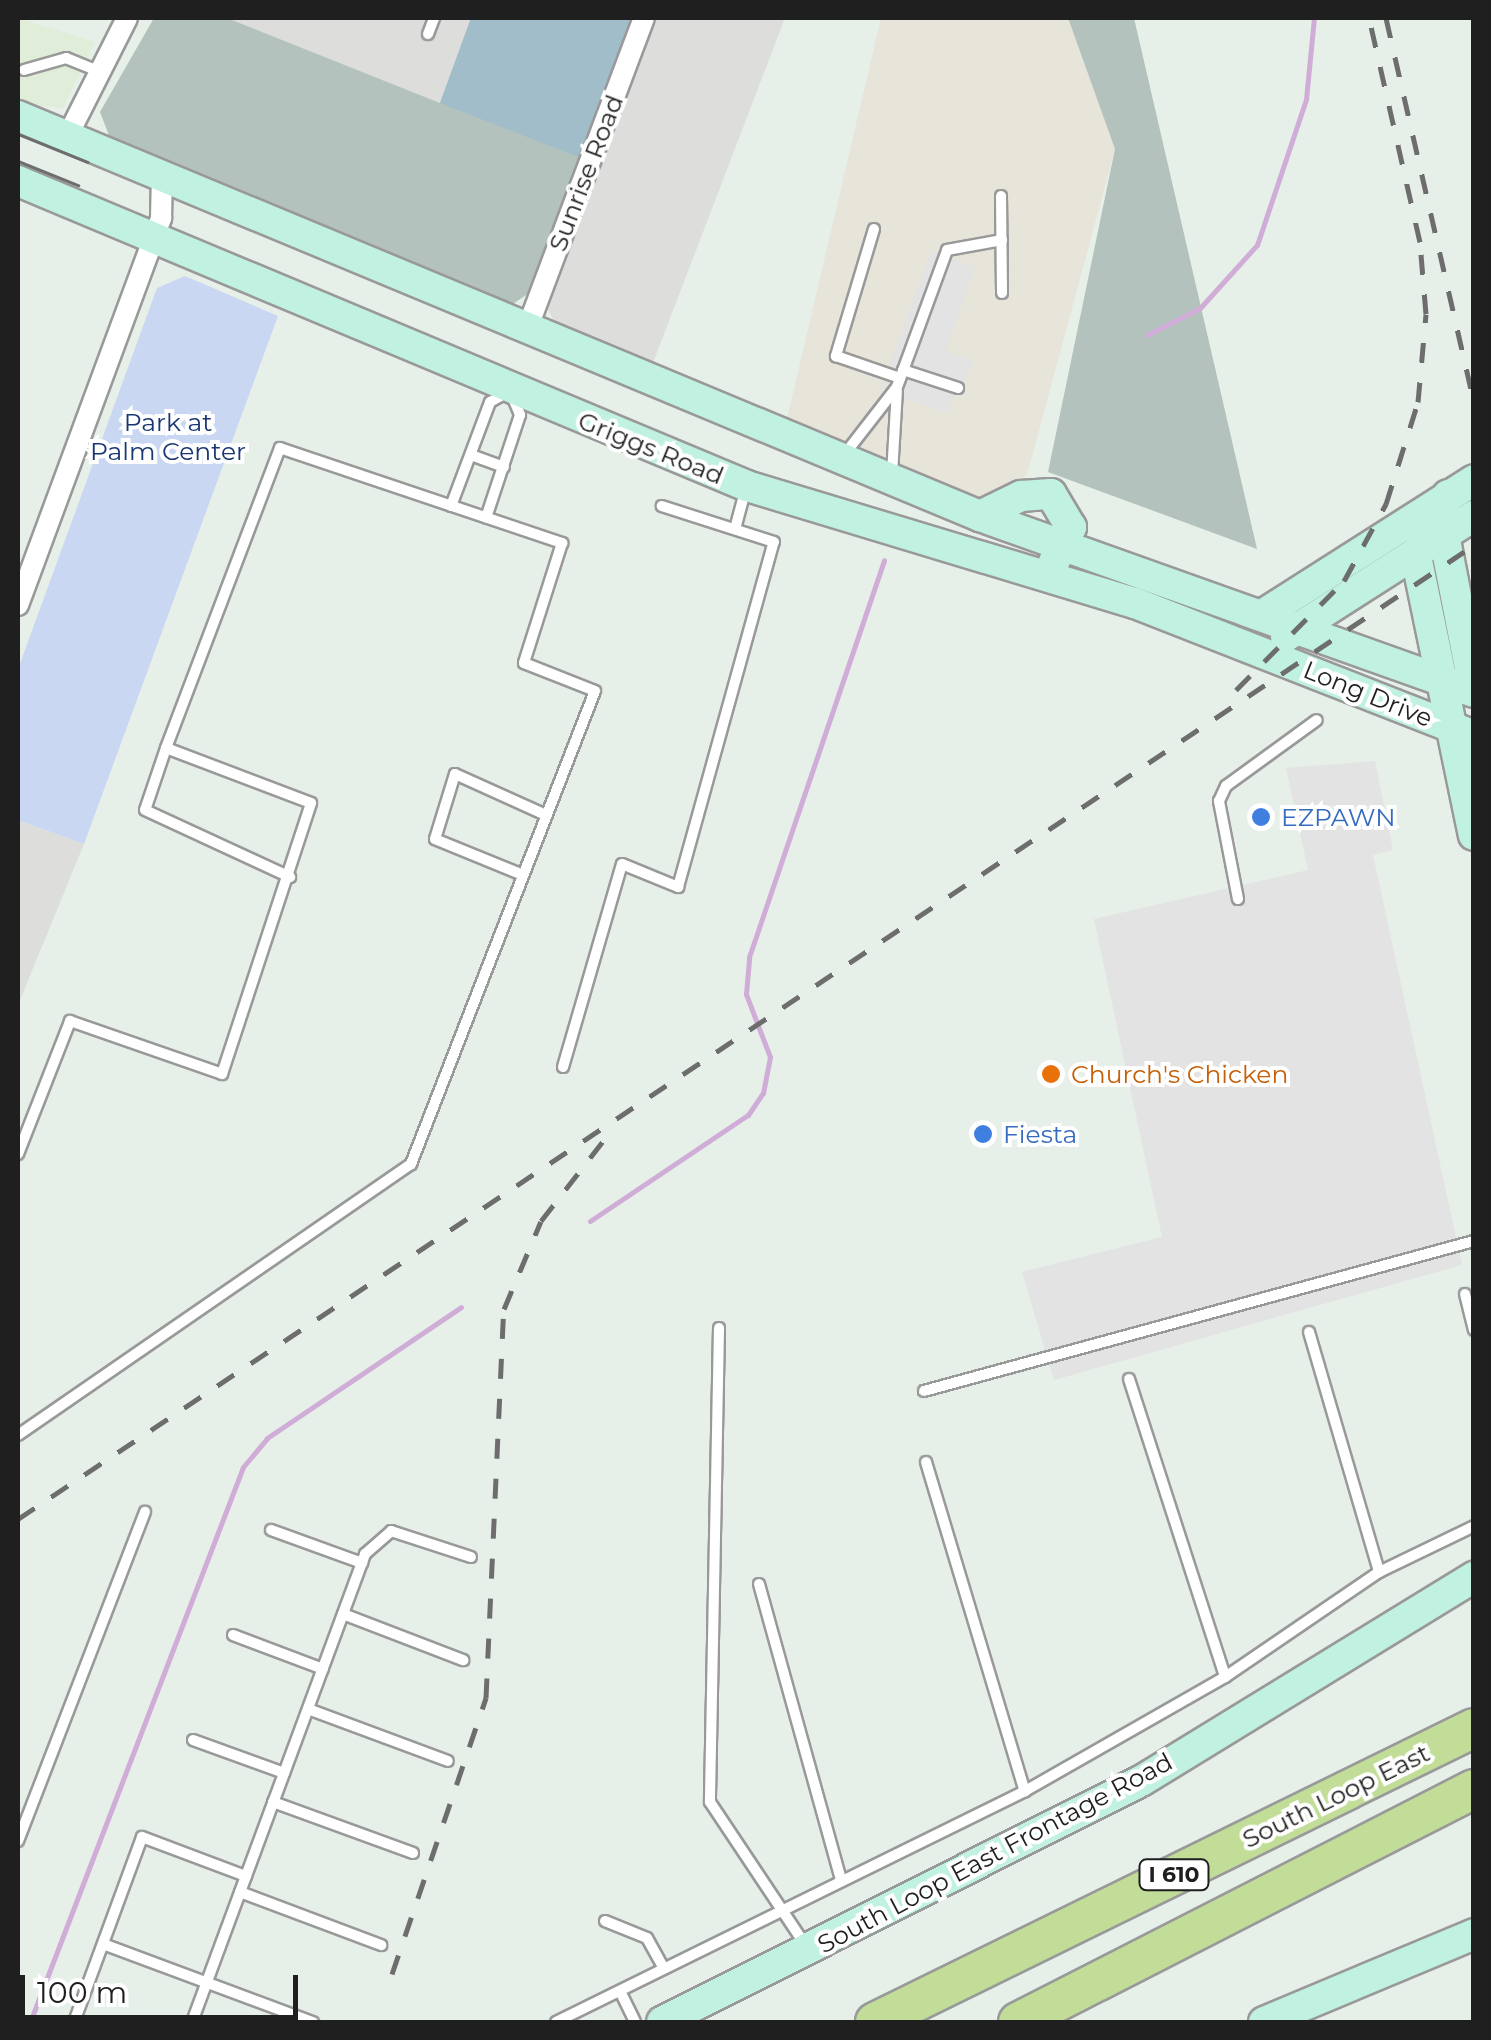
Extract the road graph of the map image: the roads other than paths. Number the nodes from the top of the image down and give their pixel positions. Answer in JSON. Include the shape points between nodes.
{"nodes":[{"id":1,"x":127,"y":18,"type":"edge"},
{"id":2,"x":434,"y":18,"type":"edge"},
{"id":3,"x":644,"y":18,"type":"edge"},
{"id":4,"x":428,"y":34,"type":"dead end"},
{"id":5,"x":24,"y":70,"type":"dead end"},
{"id":6,"x":98,"y":70,"type":"junction"},
{"id":7,"x":18,"y":116,"type":"edge"},
{"id":8,"x":67,"y":137,"type":"junction"},
{"id":9,"x":162,"y":174,"type":"junction"},
{"id":10,"x":18,"y":180,"type":"edge"},
{"id":11,"x":1001,"y":196,"type":"dead end"},
{"id":12,"x":874,"y":229,"type":"dead end"},
{"id":13,"x":155,"y":237,"type":"junction"},
{"id":14,"x":1002,"y":240,"type":"junction"},
{"id":15,"x":1002,"y":293,"type":"dead end"},
{"id":16,"x":527,"y":329,"type":"junction"},
{"id":17,"x":900,"y":378,"type":"junction"},
{"id":18,"x":958,"y":388,"type":"dead end"},
{"id":19,"x":510,"y":391,"type":"junction"},
{"id":20,"x":471,"y":455,"type":"junction"},
{"id":21,"x":840,"y":459,"type":"junction"},
{"id":22,"x":504,"y":467,"type":"junction"},
{"id":23,"x":892,"y":480,"type":"junction"},
{"id":24,"x":747,"y":486,"type":"junction"},
{"id":25,"x":1461,"y":487,"type":"edge"},
{"id":26,"x":451,"y":506,"type":"junction"},
{"id":27,"x":662,"y":506,"type":"dead end"},
{"id":28,"x":980,"y":516,"type":"junction"},
{"id":29,"x":1474,"y":516,"type":"edge"},
{"id":30,"x":486,"y":518,"type":"junction"},
{"id":31,"x":736,"y":529,"type":"junction"},
{"id":32,"x":1444,"y":535,"type":"junction"},
{"id":33,"x":1063,"y":544,"type":"junction"},
{"id":34,"x":1416,"y":556,"type":"junction"},
{"id":35,"x":1025,"y":576,"type":"junction"},
{"id":36,"x":18,"y":605,"type":"edge"},
{"id":37,"x":1264,"y":614,"type":"junction"},
{"id":38,"x":1298,"y":628,"type":"junction"},
{"id":39,"x":1263,"y":651,"type":"junction"},
{"id":40,"x":1443,"y":681,"type":"junction"},
{"id":41,"x":1474,"y":690,"type":"edge"},
{"id":42,"x":1318,"y":720,"type":"dead end"},
{"id":43,"x":1462,"y":732,"type":"edge"},
{"id":44,"x":166,"y":748,"type":"junction"},
{"id":45,"x":546,"y":815,"type":"junction"},
{"id":46,"x":1474,"y":834,"type":"edge"},
{"id":47,"x":523,"y":875,"type":"junction"},
{"id":48,"x":290,"y":877,"type":"junction"},
{"id":49,"x":1238,"y":898,"type":"dead end"},
{"id":50,"x":563,"y":1067,"type":"dead end"},
{"id":51,"x":18,"y":1154,"type":"edge"},
{"id":52,"x":1474,"y":1241,"type":"edge"},
{"id":53,"x":1465,"y":1294,"type":"dead end"},
{"id":54,"x":720,"y":1328,"type":"dead end"},
{"id":55,"x":1474,"y":1330,"type":"edge"},
{"id":56,"x":1309,"y":1332,"type":"dead end"},
{"id":57,"x":1129,"y":1379,"type":"dead end"},
{"id":58,"x":924,"y":1392,"type":"dead end"},
{"id":59,"x":18,"y":1435,"type":"edge"},
{"id":60,"x":926,"y":1462,"type":"dead end"},
{"id":61,"x":145,"y":1512,"type":"dead end"},
{"id":62,"x":1474,"y":1526,"type":"edge"},
{"id":63,"x":271,"y":1530,"type":"dead end"},
{"id":64,"x":471,"y":1557,"type":"dead end"},
{"id":65,"x":362,"y":1563,"type":"junction"},
{"id":66,"x":1379,"y":1572,"type":"junction"},
{"id":67,"x":1474,"y":1577,"type":"edge"},
{"id":68,"x":759,"y":1584,"type":"dead end"},
{"id":69,"x":342,"y":1614,"type":"junction"},
{"id":70,"x":233,"y":1635,"type":"dead end"},
{"id":71,"x":463,"y":1660,"type":"dead end"},
{"id":72,"x":322,"y":1669,"type":"junction"},
{"id":73,"x":1225,"y":1677,"type":"junction"},
{"id":74,"x":308,"y":1709,"type":"junction"},
{"id":75,"x":1474,"y":1728,"type":"edge"},
{"id":76,"x":194,"y":1740,"type":"dead end"},
{"id":77,"x":448,"y":1761,"type":"dead end"},
{"id":78,"x":284,"y":1773,"type":"junction"},
{"id":79,"x":1474,"y":1789,"type":"edge"},
{"id":80,"x":1025,"y":1791,"type":"junction"},
{"id":81,"x":274,"y":1802,"type":"junction"},
{"id":82,"x":18,"y":1841,"type":"edge"},
{"id":83,"x":413,"y":1854,"type":"dead end"},
{"id":84,"x":246,"y":1876,"type":"junction"},
{"id":85,"x":841,"y":1880,"type":"junction"},
{"id":86,"x":240,"y":1892,"type":"junction"},
{"id":87,"x":782,"y":1910,"type":"junction"},
{"id":88,"x":605,"y":1920,"type":"dead end"},
{"id":89,"x":1474,"y":1934,"type":"edge"},
{"id":90,"x":103,"y":1944,"type":"junction"},
{"id":91,"x":381,"y":1945,"type":"dead end"},
{"id":92,"x":809,"y":1951,"type":"junction"},
{"id":93,"x":664,"y":1969,"type":"junction"},
{"id":94,"x":207,"y":1983,"type":"junction"},
{"id":95,"x":620,"y":1991,"type":"junction"},
{"id":96,"x":1314,"y":2013,"type":"edge"},
{"id":97,"x":74,"y":2022,"type":"edge"},
{"id":98,"x":192,"y":2022,"type":"edge"},
{"id":99,"x":312,"y":2022,"type":"edge"},
{"id":100,"x":556,"y":2022,"type":"edge"},
{"id":101,"x":635,"y":2022,"type":"edge"},
{"id":102,"x":662,"y":2022,"type":"edge"},
{"id":103,"x":875,"y":2022,"type":"edge"},
{"id":104,"x":1018,"y":2022,"type":"edge"},
{"id":105,"x":1264,"y":2022,"type":"edge"}],
"edges":[{"from":1,"to":6,"type":"street"},
{"from":2,"to":4,"type":"lane"},
{"from":3,"to":16,"type":"street","name":"Sunrise Road"},
{"from":5,"to":6,"type":"lane","via":[[66,58]]},
{"from":6,"to":8,"type":"street"},
{"from":7,"to":8,"type":"main road"},
{"from":8,"to":9,"type":"main road"},
{"from":9,"to":13,"type":"street"},
{"from":9,"to":16,"type":"main road"},
{"from":10,"to":13,"type":"main road","name":"Griggs Road"},
{"from":11,"to":14,"type":"lane"},
{"from":12,"to":17,"type":"lane","via":[[836,356]]},
{"from":13,"to":19,"type":"main road","name":"Griggs Road"},
{"from":13,"to":36,"type":"street"},
{"from":14,"to":15,"type":"lane"},
{"from":14,"to":17,"type":"lane","via":[[947,250]]},
{"from":16,"to":21,"type":"main road"},
{"from":17,"to":18,"type":"lane"},
{"from":17,"to":21,"type":"lane","via":[[870,432]]},
{"from":17,"to":23,"type":"lane"},
{"from":19,"to":20,"type":"lane","via":[[490,402]]},
{"from":19,"to":22,"type":"lane","via":[[520,416]]},
{"from":19,"to":24,"type":"main road","name":"Griggs Road"},
{"from":20,"to":22,"type":"lane"},
{"from":20,"to":26,"type":"lane"},
{"from":21,"to":23,"type":"main road"},
{"from":22,"to":30,"type":"lane"},
{"from":23,"to":28,"type":"main road"},
{"from":24,"to":31,"type":"lane"},
{"from":24,"to":35,"type":"main road","name":"Griggs Road"},
{"from":25,"to":34,"type":"main road"},
{"from":25,"to":37,"type":"main road"},
{"from":26,"to":30,"type":"lane"},
{"from":26,"to":44,"type":"lane","via":[[280,448]]},
{"from":27,"to":31,"type":"lane"},
{"from":28,"to":33,"type":"main road"},
{"from":28,"to":33,"type":"main road","via":[[1021,496],[1051,494],[1068,512]]},
{"from":29,"to":32,"type":"main road"},
{"from":30,"to":45,"type":"lane","via":[[562,543],[524,663],[594,691]]},
{"from":31,"to":50,"type":"lane","via":[[774,542],[678,887],[622,864]]},
{"from":32,"to":34,"type":"main road"},
{"from":32,"to":41,"type":"main road"},
{"from":33,"to":35,"type":"main road","via":[[1057,560]]},
{"from":33,"to":37,"type":"main road"},
{"from":34,"to":38,"type":"main road"},
{"from":34,"to":40,"type":"main road"},
{"from":35,"to":39,"type":"main road","name":"Griggs Road","via":[[1135,602]]},
{"from":37,"to":38,"type":"main road"},
{"from":38,"to":39,"type":"main road"},
{"from":38,"to":40,"type":"main road","name":"Long Drive"},
{"from":39,"to":43,"type":"main road","name":"Long Drive"},
{"from":40,"to":41,"type":"main road","name":"Long Drive"},
{"from":40,"to":43,"type":"main road"},
{"from":42,"to":49,"type":"lane","via":[[1219,801]]},
{"from":43,"to":46,"type":"main road"},
{"from":44,"to":48,"type":"lane","via":[[145,810]]},
{"from":44,"to":48,"type":"lane","via":[[311,803]]},
{"from":45,"to":47,"type":"lane"},
{"from":45,"to":47,"type":"lane","via":[[455,774],[435,839]]},
{"from":47,"to":59,"type":"lane","via":[[411,1164]]},
{"from":48,"to":51,"type":"lane","via":[[222,1074],[70,1021]]},
{"from":52,"to":58,"type":"lane"},
{"from":53,"to":55,"type":"lane"},
{"from":54,"to":87,"type":"lane","via":[[710,1802]]},
{"from":56,"to":66,"type":"lane"},
{"from":57,"to":73,"type":"lane"},
{"from":60,"to":80,"type":"lane"},
{"from":61,"to":82,"type":"lane"},
{"from":62,"to":66,"type":"lane"},
{"from":63,"to":65,"type":"lane"},
{"from":64,"to":65,"type":"lane","via":[[391,1530]]},
{"from":65,"to":69,"type":"lane"},
{"from":66,"to":73,"type":"lane"},
{"from":67,"to":92,"type":"main road","name":"South Loop East Frontage Road","via":[[1141,1781]]},
{"from":68,"to":85,"type":"lane"},
{"from":69,"to":71,"type":"lane"},
{"from":69,"to":72,"type":"lane"},
{"from":70,"to":72,"type":"lane"},
{"from":72,"to":74,"type":"lane"},
{"from":73,"to":80,"type":"lane"},
{"from":74,"to":77,"type":"lane"},
{"from":74,"to":78,"type":"lane"},
{"from":75,"to":103,"type":"highway","name":"South Loop East","number":"I 610"},
{"from":76,"to":78,"type":"lane"},
{"from":78,"to":81,"type":"lane"},
{"from":79,"to":104,"type":"highway","number":"I 610"},
{"from":80,"to":85,"type":"lane"},
{"from":81,"to":83,"type":"lane"},
{"from":81,"to":84,"type":"lane"},
{"from":84,"to":86,"type":"lane"},
{"from":84,"to":90,"type":"lane","via":[[142,1838]]},
{"from":85,"to":87,"type":"lane"},
{"from":86,"to":91,"type":"lane"},
{"from":86,"to":94,"type":"lane"},
{"from":87,"to":92,"type":"lane"},
{"from":87,"to":93,"type":"lane"},
{"from":88,"to":93,"type":"lane","via":[[648,1938]]},
{"from":89,"to":96,"type":"main road"},
{"from":90,"to":94,"type":"lane"},
{"from":90,"to":97,"type":"lane"},
{"from":92,"to":102,"type":"main road","name":"South Loop East Frontage Road"},
{"from":93,"to":95,"type":"lane"},
{"from":94,"to":98,"type":"lane"},
{"from":94,"to":99,"type":"lane"},
{"from":95,"to":100,"type":"lane"},
{"from":95,"to":101,"type":"lane"},
{"from":96,"to":105,"type":"main road"}]}
